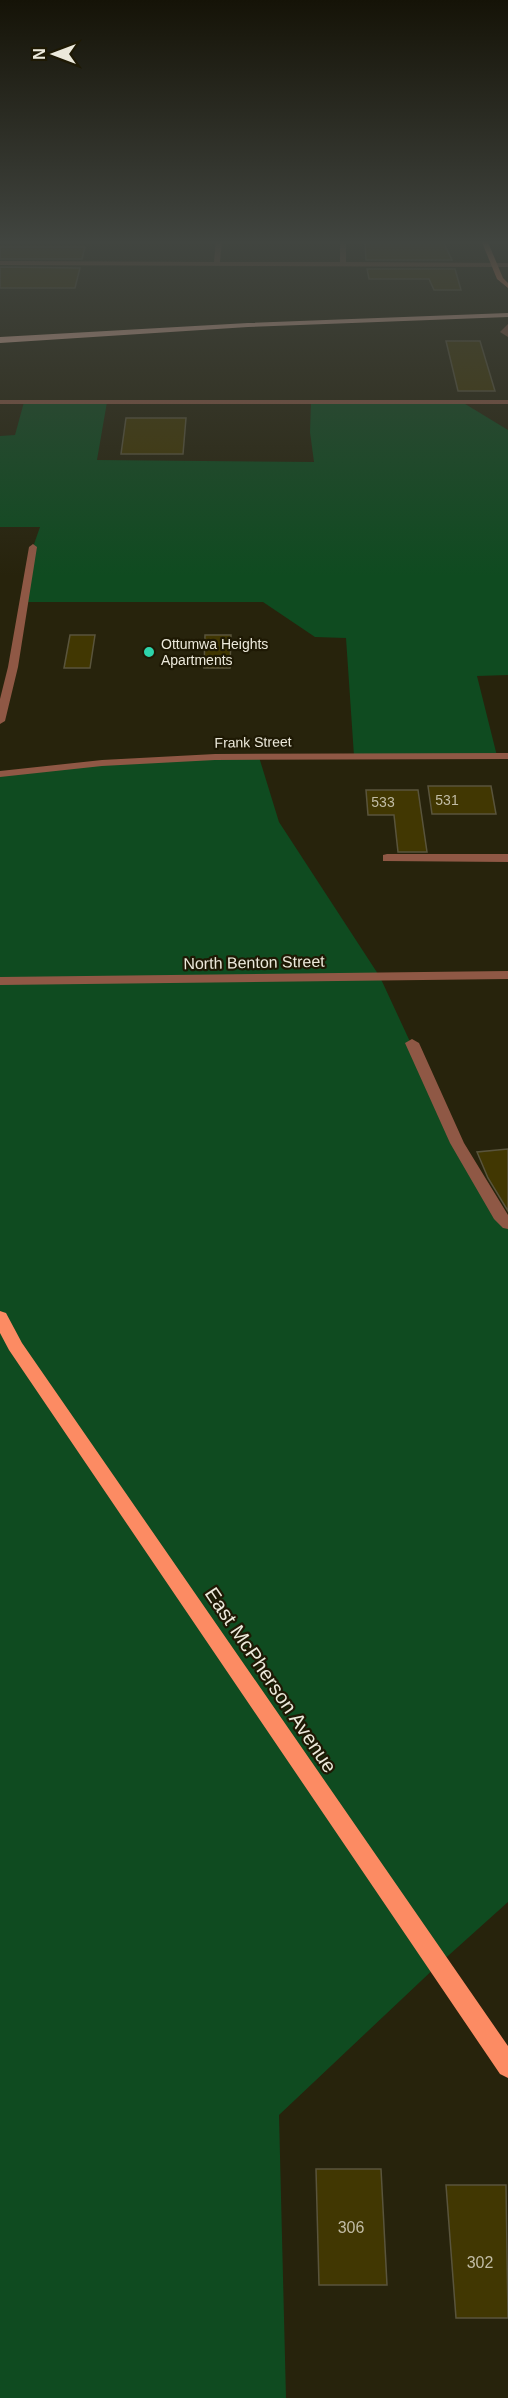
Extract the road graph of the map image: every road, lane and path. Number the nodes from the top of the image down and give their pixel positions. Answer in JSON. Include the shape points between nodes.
{"nodes":[{"id":1,"x":0,"y":402,"type":"edge"},
{"id":2,"x":508,"y":402,"type":"edge"},
{"id":3,"x":33,"y":547,"type":"dead end"},
{"id":4,"x":0,"y":721,"type":"edge"},
{"id":5,"x":508,"y":756,"type":"edge"},
{"id":6,"x":0,"y":774,"type":"edge"},
{"id":7,"x":387,"y":858,"type":"dead end"},
{"id":8,"x":508,"y":858,"type":"edge"},
{"id":9,"x":508,"y":975,"type":"edge"},
{"id":10,"x":0,"y":981,"type":"edge"},
{"id":11,"x":412,"y":1043,"type":"dead end"},
{"id":12,"x":508,"y":1224,"type":"edge"},
{"id":13,"x":0,"y":1317,"type":"edge"},
{"id":14,"x":508,"y":2066,"type":"edge"}],
"edges":[{"from":1,"to":2,"type":"street"},
{"from":3,"to":4,"type":"street"},
{"from":5,"to":6,"type":"street","name":"Frank Street","via":[[215,757]]},
{"from":7,"to":8,"type":"street"},
{"from":9,"to":10,"type":"street","name":"North Benton Street"},
{"from":11,"to":12,"type":"street","via":[[457,1143]]},
{"from":13,"to":14,"type":"main road","name":"East McPherson Avenue","via":[[15,1346]]}]}
